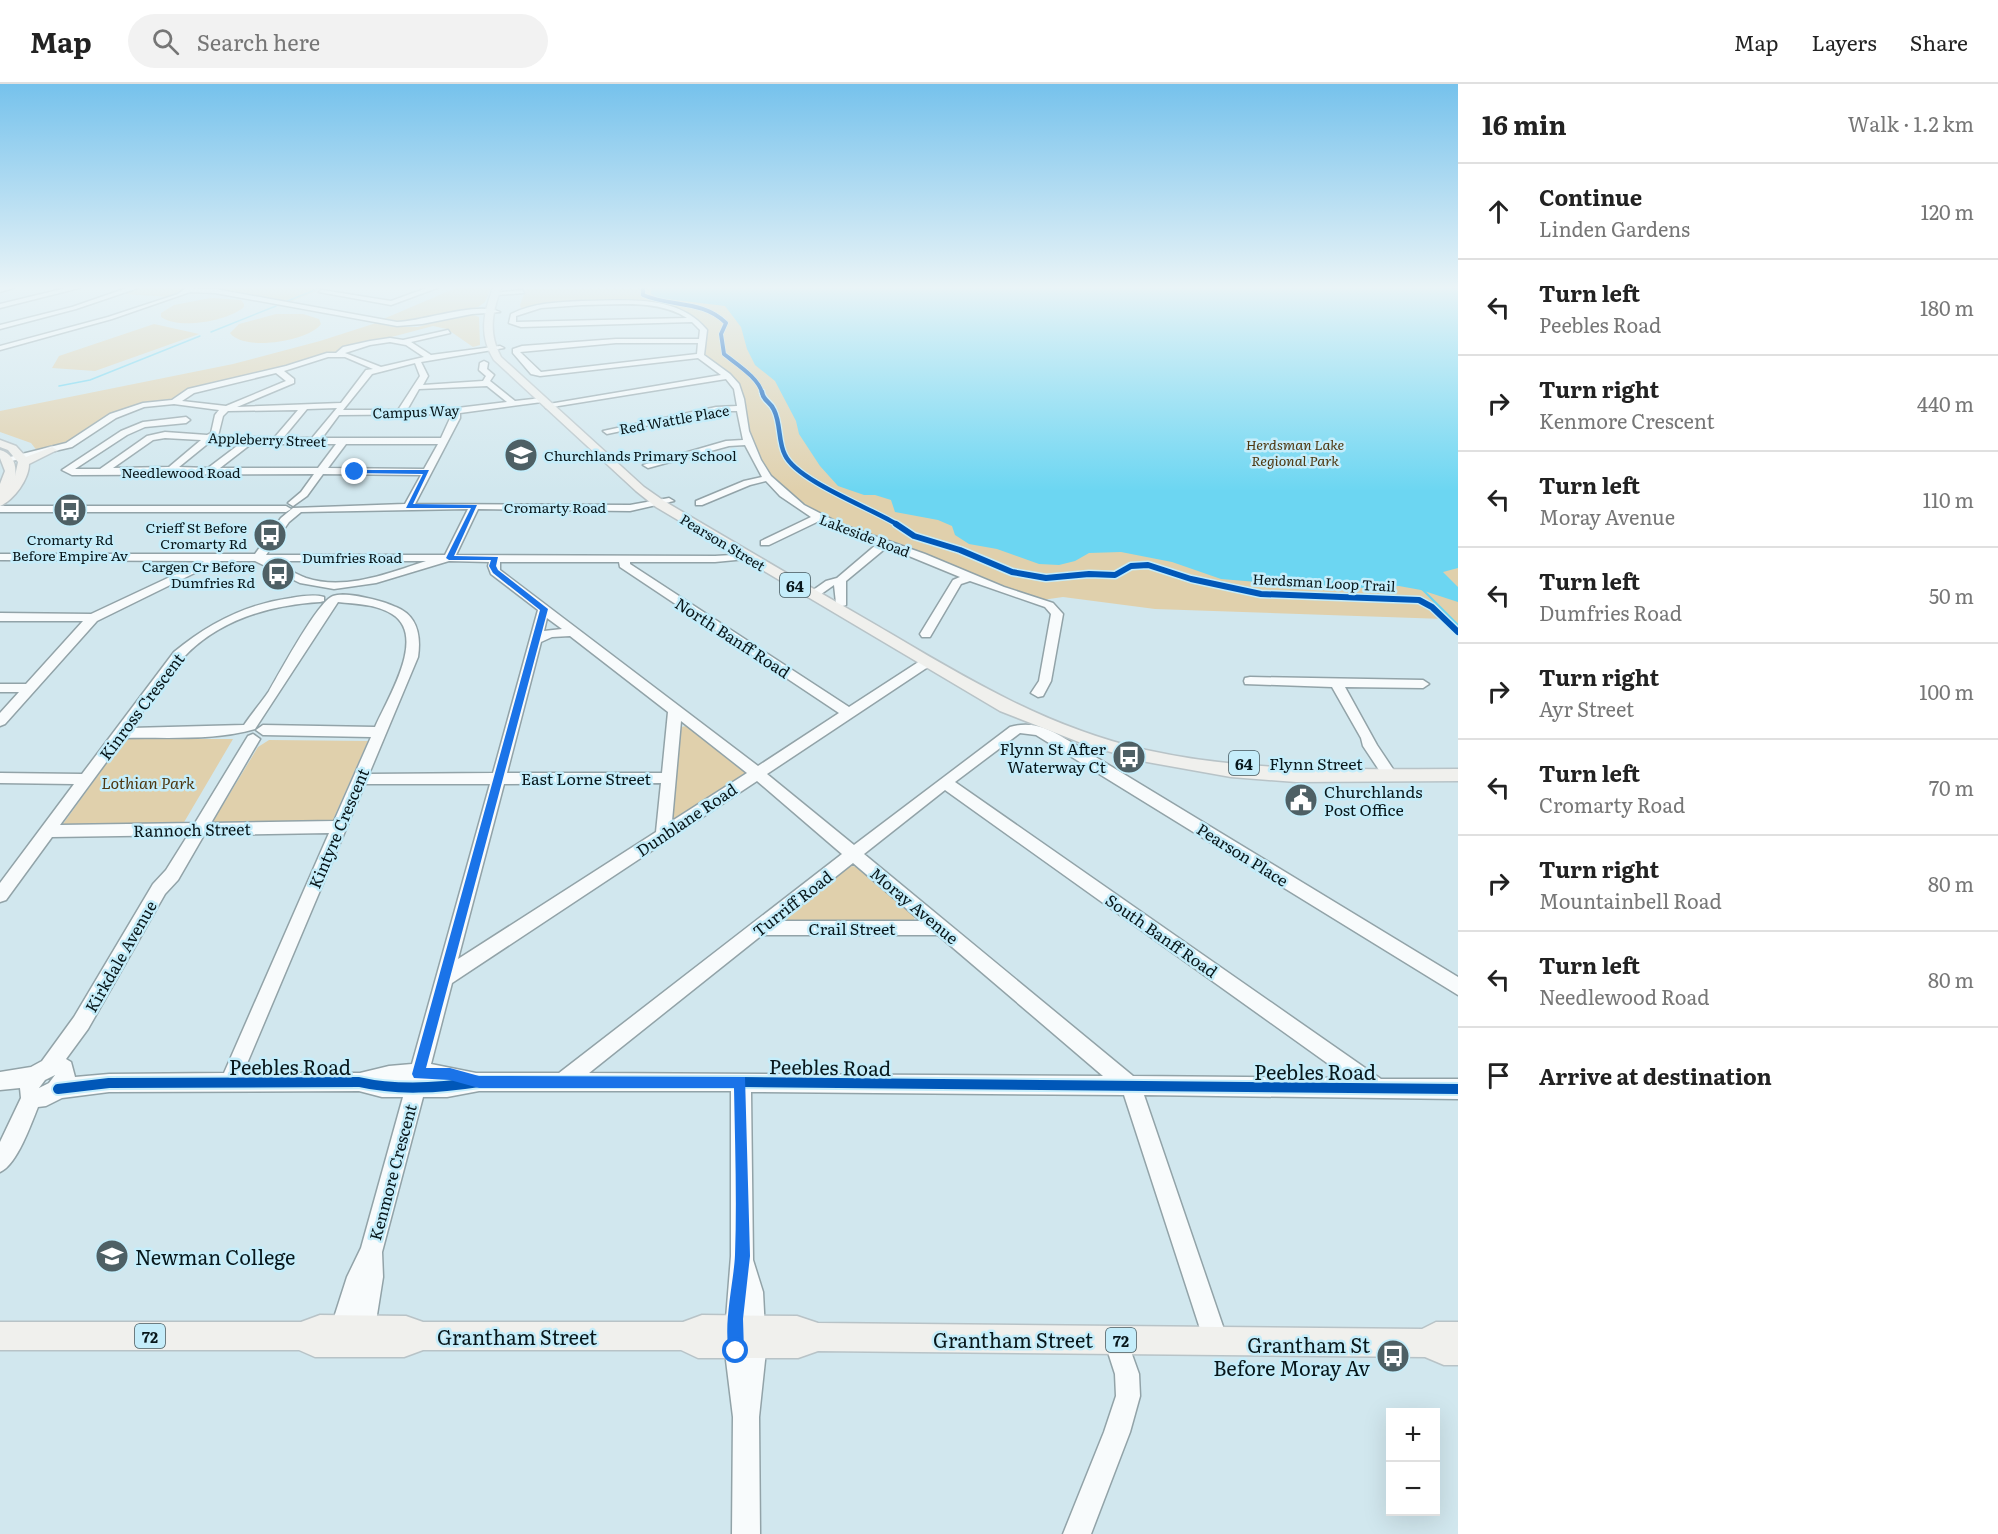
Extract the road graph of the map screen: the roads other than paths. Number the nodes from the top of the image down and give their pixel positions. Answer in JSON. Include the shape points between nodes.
{"nodes":[{"id":1,"x":333,"y":356,"type":"edge"},
{"id":2,"x":344,"y":356,"type":"edge"},
{"id":3,"x":427,"y":356,"type":"edge"},
{"id":4,"x":443,"y":356,"type":"edge"},
{"id":5,"x":447,"y":356,"type":"edge"},
{"id":6,"x":501,"y":356,"type":"edge"},
{"id":7,"x":501,"y":356,"type":"edge"},
{"id":8,"x":520,"y":356,"type":"edge"},
{"id":9,"x":700,"y":356,"type":"joint"},
{"id":10,"x":430,"y":358,"type":"junction"},
{"id":11,"x":416,"y":360,"type":"junction"},
{"id":12,"x":484,"y":363,"type":"dead end"},
{"id":13,"x":378,"y":368,"type":"junction"},
{"id":14,"x":278,"y":370,"type":"junction"},
{"id":15,"x":727,"y":376,"type":"junction"},
{"id":16,"x":250,"y":377,"type":"junction"},
{"id":17,"x":486,"y":382,"type":"junction"},
{"id":18,"x":261,"y":384,"type":"junction"},
{"id":19,"x":209,"y":387,"type":"junction"},
{"id":20,"x":252,"y":387,"type":"dead end"},
{"id":21,"x":418,"y":387,"type":"junction"},
{"id":22,"x":269,"y":390,"type":"junction"},
{"id":23,"x":219,"y":394,"type":"dead end"},
{"id":24,"x":511,"y":401,"type":"junction"},
{"id":25,"x":174,"y":402,"type":"junction"},
{"id":26,"x":549,"y":403,"type":"junction"},
{"id":27,"x":495,"y":405,"type":"junction"},
{"id":28,"x":305,"y":406,"type":"junction"},
{"id":29,"x":203,"y":407,"type":"junction"},
{"id":30,"x":741,"y":408,"type":"junction"},
{"id":31,"x":338,"y":409,"type":"junction"},
{"id":32,"x":224,"y":410,"type":"junction"},
{"id":33,"x":456,"y":411,"type":"junction"},
{"id":34,"x":401,"y":412,"type":"junction"},
{"id":35,"x":186,"y":420,"type":"junction"},
{"id":36,"x":607,"y":431,"type":"dead end"},
{"id":37,"x":171,"y":436,"type":"junction"},
{"id":38,"x":211,"y":438,"type":"junction"},
{"id":39,"x":249,"y":441,"type":"junction"},
{"id":40,"x":276,"y":441,"type":"junction"},
{"id":41,"x":315,"y":441,"type":"junction"},
{"id":42,"x":342,"y":441,"type":"junction"},
{"id":43,"x":443,"y":441,"type":"junction"},
{"id":44,"x":749,"y":441,"type":"junction"},
{"id":45,"x":0,"y":443,"type":"edge"},
{"id":46,"x":45,"y":451,"type":"junction"},
{"id":47,"x":14,"y":456,"type":"edge"},
{"id":48,"x":648,"y":465,"type":"dead end"},
{"id":49,"x":101,"y":472,"type":"junction"},
{"id":50,"x":169,"y":472,"type":"junction"},
{"id":51,"x":208,"y":472,"type":"junction"},
{"id":52,"x":320,"y":472,"type":"junction"},
{"id":53,"x":427,"y":472,"type":"junction"},
{"id":54,"x":768,"y":478,"type":"junction"},
{"id":55,"x":3,"y":496,"type":"edge"},
{"id":56,"x":661,"y":500,"type":"junction"},
{"id":57,"x":699,"y":503,"type":"dead end"},
{"id":58,"x":409,"y":506,"type":"junction"},
{"id":59,"x":475,"y":506,"type":"junction"},
{"id":60,"x":295,"y":507,"type":"junction"},
{"id":61,"x":43,"y":508,"type":"junction"},
{"id":62,"x":0,"y":509,"type":"edge"},
{"id":63,"x":818,"y":518,"type":"junction"},
{"id":64,"x":765,"y":543,"type":"dead end"},
{"id":65,"x":884,"y":544,"type":"junction"},
{"id":66,"x":746,"y":556,"type":"junction"},
{"id":67,"x":219,"y":557,"type":"junction"},
{"id":68,"x":317,"y":557,"type":"junction"},
{"id":69,"x":390,"y":557,"type":"junction"},
{"id":70,"x":0,"y":558,"type":"edge"},
{"id":71,"x":258,"y":558,"type":"junction"},
{"id":72,"x":449,"y":558,"type":"junction"},
{"id":73,"x":496,"y":558,"type":"junction"},
{"id":74,"x":626,"y":558,"type":"junction"},
{"id":75,"x":293,"y":576,"type":"junction"},
{"id":76,"x":387,"y":577,"type":"junction"},
{"id":77,"x":969,"y":578,"type":"junction"},
{"id":78,"x":842,"y":580,"type":"junction"},
{"id":79,"x":330,"y":592,"type":"junction"},
{"id":80,"x":816,"y":592,"type":"junction"},
{"id":81,"x":842,"y":603,"type":"junction"},
{"id":82,"x":544,"y":609,"type":"junction"},
{"id":83,"x":0,"y":617,"type":"edge"},
{"id":84,"x":93,"y":618,"type":"junction"},
{"id":85,"x":573,"y":632,"type":"junction"},
{"id":86,"x":926,"y":634,"type":"dead end"},
{"id":87,"x":536,"y":640,"type":"junction"},
{"id":88,"x":927,"y":662,"type":"junction"},
{"id":89,"x":1250,"y":681,"type":"dead end"},
{"id":90,"x":1336,"y":682,"type":"junction"},
{"id":91,"x":1423,"y":684,"type":"dead end"},
{"id":92,"x":0,"y":688,"type":"edge"},
{"id":93,"x":29,"y":688,"type":"junction"},
{"id":94,"x":1038,"y":693,"type":"dead end"},
{"id":95,"x":675,"y":711,"type":"junction"},
{"id":96,"x":848,"y":713,"type":"junction"},
{"id":97,"x":1039,"y":716,"type":"junction"},
{"id":98,"x":0,"y":721,"type":"edge"},
{"id":99,"x":1024,"y":728,"type":"joint"},
{"id":100,"x":379,"y":732,"type":"junction"},
{"id":101,"x":120,"y":733,"type":"junction"},
{"id":102,"x":251,"y":733,"type":"junction"},
{"id":103,"x":1280,"y":764,"type":"junction"},
{"id":104,"x":1458,"y":764,"type":"edge"},
{"id":105,"x":1391,"y":769,"type":"junction"},
{"id":106,"x":756,"y":772,"type":"junction"},
{"id":107,"x":1458,"y":775,"type":"edge"},
{"id":108,"x":1318,"y":776,"type":"junction"},
{"id":109,"x":500,"y":777,"type":"junction"},
{"id":110,"x":0,"y":778,"type":"edge"},
{"id":111,"x":85,"y":778,"type":"junction"},
{"id":112,"x":669,"y":778,"type":"junction"},
{"id":113,"x":359,"y":779,"type":"junction"},
{"id":114,"x":945,"y":782,"type":"junction"},
{"id":115,"x":337,"y":827,"type":"junction"},
{"id":116,"x":194,"y":829,"type":"junction"},
{"id":117,"x":47,"y":831,"type":"junction"},
{"id":118,"x":663,"y":835,"type":"junction"},
{"id":119,"x":855,"y":855,"type":"junction"},
{"id":120,"x":0,"y":895,"type":"edge"},
{"id":121,"x":760,"y":928,"type":"junction"},
{"id":122,"x":943,"y":928,"type":"junction"},
{"id":123,"x":446,"y":977,"type":"junction"},
{"id":124,"x":1458,"y":987,"type":"edge"},
{"id":125,"x":417,"y":1080,"type":"junction"},
{"id":126,"x":230,"y":1081,"type":"junction"},
{"id":127,"x":48,"y":1082,"type":"junction"},
{"id":128,"x":562,"y":1082,"type":"junction"},
{"id":129,"x":741,"y":1082,"type":"junction"},
{"id":130,"x":0,"y":1083,"type":"edge"},
{"id":131,"x":1131,"y":1087,"type":"junction"},
{"id":132,"x":1378,"y":1088,"type":"junction"},
{"id":133,"x":1458,"y":1089,"type":"edge"},
{"id":134,"x":0,"y":1162,"type":"edge"},
{"id":135,"x":0,"y":1336,"type":"edge"},
{"id":136,"x":350,"y":1336,"type":"junction"},
{"id":137,"x":1458,"y":1336,"type":"edge"},
{"id":138,"x":745,"y":1337,"type":"junction"},
{"id":139,"x":1116,"y":1340,"type":"junction"},
{"id":140,"x":1216,"y":1341,"type":"junction"},
{"id":141,"x":1425,"y":1343,"type":"junction"},
{"id":142,"x":1458,"y":1351,"type":"edge"},
{"id":143,"x":746,"y":1534,"type":"edge"},
{"id":144,"x":1077,"y":1534,"type":"edge"}],
"edges":[{"from":1,"to":14,"type":"street"},
{"from":2,"to":13,"type":"street"},
{"from":3,"to":10,"type":"street"},
{"from":4,"to":10,"type":"street"},
{"from":5,"to":10,"type":"street"},
{"from":6,"to":26,"type":"main road","name":"Pearson Street","number":"64"},
{"from":7,"to":26,"type":"main road","name":"Pearson Street","number":"64"},
{"from":8,"to":9,"type":"street","via":[[540,374]]},
{"from":9,"to":15,"type":"street","name":"Lakeside Road"},
{"from":10,"to":11,"type":"street"},
{"from":11,"to":13,"type":"street"},
{"from":11,"to":21,"type":"street","via":[[424,372]]},
{"from":12,"to":17,"type":"street","via":[[483,370],[490,376]]},
{"from":13,"to":31,"type":"street","via":[[366,375]]},
{"from":14,"to":16,"type":"street"},
{"from":14,"to":22,"type":"street","via":[[291,381]]},
{"from":15,"to":26,"type":"street","via":[[583,401]]},
{"from":15,"to":30,"type":"street","name":"Lakeside Road","via":[[741,396]]},
{"from":16,"to":18,"type":"street"},
{"from":16,"to":19,"type":"street"},
{"from":17,"to":21,"type":"street"},
{"from":17,"to":24,"type":"street","via":[[494,384]]},
{"from":18,"to":20,"type":"street"},
{"from":18,"to":22,"type":"street"},
{"from":19,"to":23,"type":"street"},
{"from":19,"to":25,"type":"street","via":[[183,394]]},
{"from":21,"to":34,"type":"street"},
{"from":22,"to":32,"type":"street"},
{"from":24,"to":26,"type":"street","name":"Campus Way"},
{"from":24,"to":27,"type":"street","name":"Campus Way"},
{"from":25,"to":29,"type":"street","name":"Campus Way"},
{"from":25,"to":46,"type":"street","via":[[124,411],[78,441]]},
{"from":26,"to":27,"type":"street","name":"Campus Way"},
{"from":26,"to":56,"type":"main road","name":"Pearson Street","number":"64"},
{"from":27,"to":33,"type":"street","name":"Campus Way"},
{"from":28,"to":31,"type":"street","name":"Campus Way"},
{"from":28,"to":32,"type":"street","name":"Campus Way"},
{"from":28,"to":40,"type":"street"},
{"from":29,"to":32,"type":"street","name":"Campus Way"},
{"from":29,"to":35,"type":"street"},
{"from":30,"to":36,"type":"street","name":"Red Wattle Place","via":[[716,409]]},
{"from":30,"to":44,"type":"street","name":"Lakeside Road"},
{"from":31,"to":34,"type":"street","name":"Campus Way"},
{"from":31,"to":41,"type":"street"},
{"from":32,"to":38,"type":"street"},
{"from":33,"to":34,"type":"street","name":"Campus Way"},
{"from":33,"to":43,"type":"street"},
{"from":35,"to":37,"type":"street"},
{"from":35,"to":49,"type":"street","name":"Needlewood Road","via":[[143,425],[67,470]]},
{"from":37,"to":38,"type":"street","name":"Appleberry Street"},
{"from":37,"to":49,"type":"street","name":"Appleberry Street","via":[[150,438]]},
{"from":38,"to":39,"type":"street","name":"Appleberry Street"},
{"from":38,"to":50,"type":"street"},
{"from":39,"to":40,"type":"street","name":"Appleberry Street"},
{"from":39,"to":51,"type":"street"},
{"from":40,"to":41,"type":"street","name":"Appleberry Street"},
{"from":41,"to":42,"type":"street","name":"Appleberry Street"},
{"from":42,"to":43,"type":"street","name":"Appleberry Street"},
{"from":42,"to":52,"type":"street"},
{"from":43,"to":53,"type":"street"},
{"from":44,"to":48,"type":"street"},
{"from":44,"to":54,"type":"street","name":"Lakeside Road"},
{"from":45,"to":47,"type":"main road"},
{"from":46,"to":47,"type":"main road"},
{"from":46,"to":47,"type":"main road"},
{"from":47,"to":55,"type":"main road"},
{"from":49,"to":50,"type":"street","name":"Needlewood Road"},
{"from":50,"to":51,"type":"street","name":"Needlewood Road"},
{"from":51,"to":52,"type":"street","name":"Needlewood Road"},
{"from":52,"to":53,"type":"street","name":"Needlewood Road"},
{"from":52,"to":60,"type":"street"},
{"from":53,"to":58,"type":"street"},
{"from":54,"to":57,"type":"street"},
{"from":54,"to":63,"type":"street","name":"Lakeside Road"},
{"from":55,"to":61,"type":"street","name":"Cromarty Road","via":[[13,504]]},
{"from":56,"to":59,"type":"street","name":"Cromarty Road","via":[[639,507]]},
{"from":56,"to":66,"type":"main road","name":"Pearson Street","number":"64"},
{"from":56,"to":80,"type":"main road","name":"Pearson Street","number":"64"},
{"from":58,"to":59,"type":"street","name":"Cromarty Road"},
{"from":58,"to":60,"type":"street","name":"Cromarty Road"},
{"from":59,"to":72,"type":"street"},
{"from":60,"to":61,"type":"street","name":"Cromarty Road"},
{"from":60,"to":71,"type":"street"},
{"from":61,"to":62,"type":"street","name":"Cromarty Road"},
{"from":63,"to":64,"type":"street"},
{"from":63,"to":65,"type":"street","name":"Lakeside Road"},
{"from":65,"to":77,"type":"street","name":"Lakeside Road"},
{"from":65,"to":78,"type":"street"},
{"from":66,"to":74,"type":"street","name":"Dumfries Road"},
{"from":66,"to":80,"type":"main road","name":"Pearson Street","number":"64"},
{"from":67,"to":70,"type":"street","name":"Dumfries Road"},
{"from":67,"to":71,"type":"street","name":"Dumfries Road"},
{"from":67,"to":84,"type":"street"},
{"from":68,"to":69,"type":"street","name":"Dumfries Road"},
{"from":68,"to":71,"type":"street","name":"Dumfries Road"},
{"from":68,"to":75,"type":"street","via":[[300,566]]},
{"from":69,"to":72,"type":"street","name":"Dumfries Road"},
{"from":69,"to":76,"type":"street","via":[[396,567]]},
{"from":71,"to":75,"type":"street"},
{"from":72,"to":73,"type":"street","name":"Dumfries Road"},
{"from":72,"to":76,"type":"street"},
{"from":73,"to":74,"type":"street","name":"Dumfries Road"},
{"from":73,"to":82,"type":"street","name":"Moray Avenue","via":[[495,572]]},
{"from":74,"to":96,"type":"street","name":"North Banff Road","via":[[624,565]]},
{"from":75,"to":79,"type":"street"},
{"from":76,"to":79,"type":"street"},
{"from":77,"to":86,"type":"street","via":[[957,582]]},
{"from":77,"to":94,"type":"street","name":"Lakeside Road","via":[[1049,605],[1057,614],[1045,681]]},
{"from":78,"to":80,"type":"street"},
{"from":78,"to":81,"type":"street"},
{"from":79,"to":100,"type":"street","name":"Kintyre Crescent","via":[[388,607],[411,626],[412,657]]},
{"from":79,"to":101,"type":"street","name":"Kinross Crescent","via":[[247,611],[201,634],[178,655]]},
{"from":79,"to":102,"type":"street","name":"Kirkdale Avenue","via":[[320,616]]},
{"from":80,"to":81,"type":"main road","name":"Pearson Street","number":"64"},
{"from":80,"to":88,"type":"main road","name":"Pearson Street","number":"64"},
{"from":81,"to":97,"type":"main road","name":"Pearson Street","number":"64"},
{"from":82,"to":85,"type":"street","name":"Moray Avenue"},
{"from":82,"to":87,"type":"street","name":"Kenmore Crescent"},
{"from":83,"to":84,"type":"street"},
{"from":84,"to":93,"type":"street"},
{"from":85,"to":87,"type":"street","via":[[550,633]]},
{"from":85,"to":95,"type":"street","name":"Moray Avenue"},
{"from":87,"to":109,"type":"street","name":"Kenmore Crescent"},
{"from":88,"to":96,"type":"street","name":"Dunblane Road"},
{"from":88,"to":97,"type":"main road","name":"Pearson Street","number":"64","via":[[1006,706]]},
{"from":89,"to":90,"type":"street"},
{"from":90,"to":91,"type":"street"},
{"from":90,"to":105,"type":"street","via":[[1370,746]]},
{"from":92,"to":93,"type":"street"},
{"from":93,"to":98,"type":"street"},
{"from":95,"to":106,"type":"street","name":"Moray Avenue"},
{"from":95,"to":112,"type":"street"},
{"from":96,"to":106,"type":"street","name":"Dunblane Road"},
{"from":97,"to":103,"type":"main road","name":"Flynn Street","number":"64","via":[[1160,750],[1221,761]]},
{"from":97,"to":108,"type":"main road","name":"Flynn Street","number":"64","via":[[1095,742],[1192,765],[1265,775]]},
{"from":99,"to":114,"type":"street","name":"Turriff Road","via":[[1015,730]]},
{"from":99,"to":124,"type":"street","name":"Pearson Place","via":[[1037,730],[1066,745]]},
{"from":100,"to":102,"type":"street"},
{"from":100,"to":113,"type":"street","name":"Kintyre Crescent"},
{"from":101,"to":102,"type":"street"},
{"from":101,"to":111,"type":"street","name":"Kinross Crescent"},
{"from":102,"to":116,"type":"street","name":"Kirkdale Avenue"},
{"from":103,"to":105,"type":"main road","name":"Flynn Street","number":"64"},
{"from":103,"to":108,"type":"main road"},
{"from":104,"to":105,"type":"main road","name":"Flynn Street","number":"64"},
{"from":105,"to":107,"type":"main road","name":"Flynn Street","number":"64"},
{"from":105,"to":108,"type":"main road","name":"Flynn Street","number":"64"},
{"from":106,"to":118,"type":"street","name":"Dunblane Road"},
{"from":106,"to":119,"type":"street","name":"Moray Avenue"},
{"from":109,"to":112,"type":"street","name":"East Lorne Street"},
{"from":109,"to":113,"type":"street","name":"East Lorne Street"},
{"from":109,"to":123,"type":"street","name":"Kenmore Crescent"},
{"from":110,"to":111,"type":"street"},
{"from":111,"to":117,"type":"street","name":"Kinross Crescent"},
{"from":112,"to":118,"type":"street"},
{"from":113,"to":115,"type":"street","name":"Kintyre Crescent"},
{"from":114,"to":119,"type":"street","name":"Turriff Road"},
{"from":114,"to":132,"type":"street","name":"South Banff Road"},
{"from":115,"to":116,"type":"street","name":"Rannoch Street"},
{"from":115,"to":126,"type":"street","name":"Kintyre Crescent"},
{"from":116,"to":117,"type":"street","name":"Rannoch Street"},
{"from":116,"to":127,"type":"street","name":"Kirkdale Avenue","via":[[172,875],[159,889]]},
{"from":117,"to":120,"type":"street","name":"Kinross Crescent"},
{"from":118,"to":123,"type":"street","name":"Dunblane Road"},
{"from":119,"to":121,"type":"street","name":"Turriff Road"},
{"from":119,"to":122,"type":"street","name":"Moray Avenue"},
{"from":121,"to":122,"type":"street","name":"Crail Street"},
{"from":121,"to":128,"type":"street","name":"Turriff Road"},
{"from":122,"to":131,"type":"street","name":"Moray Avenue"},
{"from":123,"to":125,"type":"street","name":"Kenmore Crescent"},
{"from":125,"to":126,"type":"street","name":"Peebles Road","via":[[382,1087],[359,1082]]},
{"from":125,"to":128,"type":"street","name":"Peebles Road","via":[[447,1087],[479,1082]]},
{"from":125,"to":136,"type":"street","name":"Kenmore Crescent","via":[[371,1251],[372,1277]]},
{"from":126,"to":127,"type":"street","name":"Peebles Road"},
{"from":127,"to":130,"type":"street","name":"Peebles Road"},
{"from":127,"to":134,"type":"street","name":"Kirkdale Avenue"},
{"from":128,"to":129,"type":"street","name":"Peebles Road"},
{"from":129,"to":131,"type":"street","name":"Peebles Road"},
{"from":129,"to":138,"type":"street"},
{"from":131,"to":132,"type":"street","name":"Peebles Road"},
{"from":131,"to":140,"type":"street"},
{"from":132,"to":133,"type":"street","name":"Peebles Road"},
{"from":135,"to":136,"type":"main road","name":"Grantham Street","number":"72","via":[[301,1336],[315,1343]]},
{"from":136,"to":138,"type":"main road","name":"Grantham Street","number":"72","via":[[404,1343],[423,1336],[683,1336],[698,1344]]},
{"from":137,"to":141,"type":"main road","name":"Grantham Street","number":"72","via":[[1436,1336]]},
{"from":138,"to":139,"type":"main road","name":"Grantham Street","number":"72","via":[[798,1344],[818,1337]]},
{"from":138,"to":143,"type":"street","via":[[740,1383],[746,1417]]},
{"from":139,"to":140,"type":"main road","name":"Grantham Street","number":"72"},
{"from":139,"to":144,"type":"street","via":[[1128,1396]]},
{"from":140,"to":141,"type":"main road","name":"Grantham Street","number":"72"},
{"from":141,"to":142,"type":"main road","name":"Grantham Street","number":"72","via":[[1444,1351]]}]}
